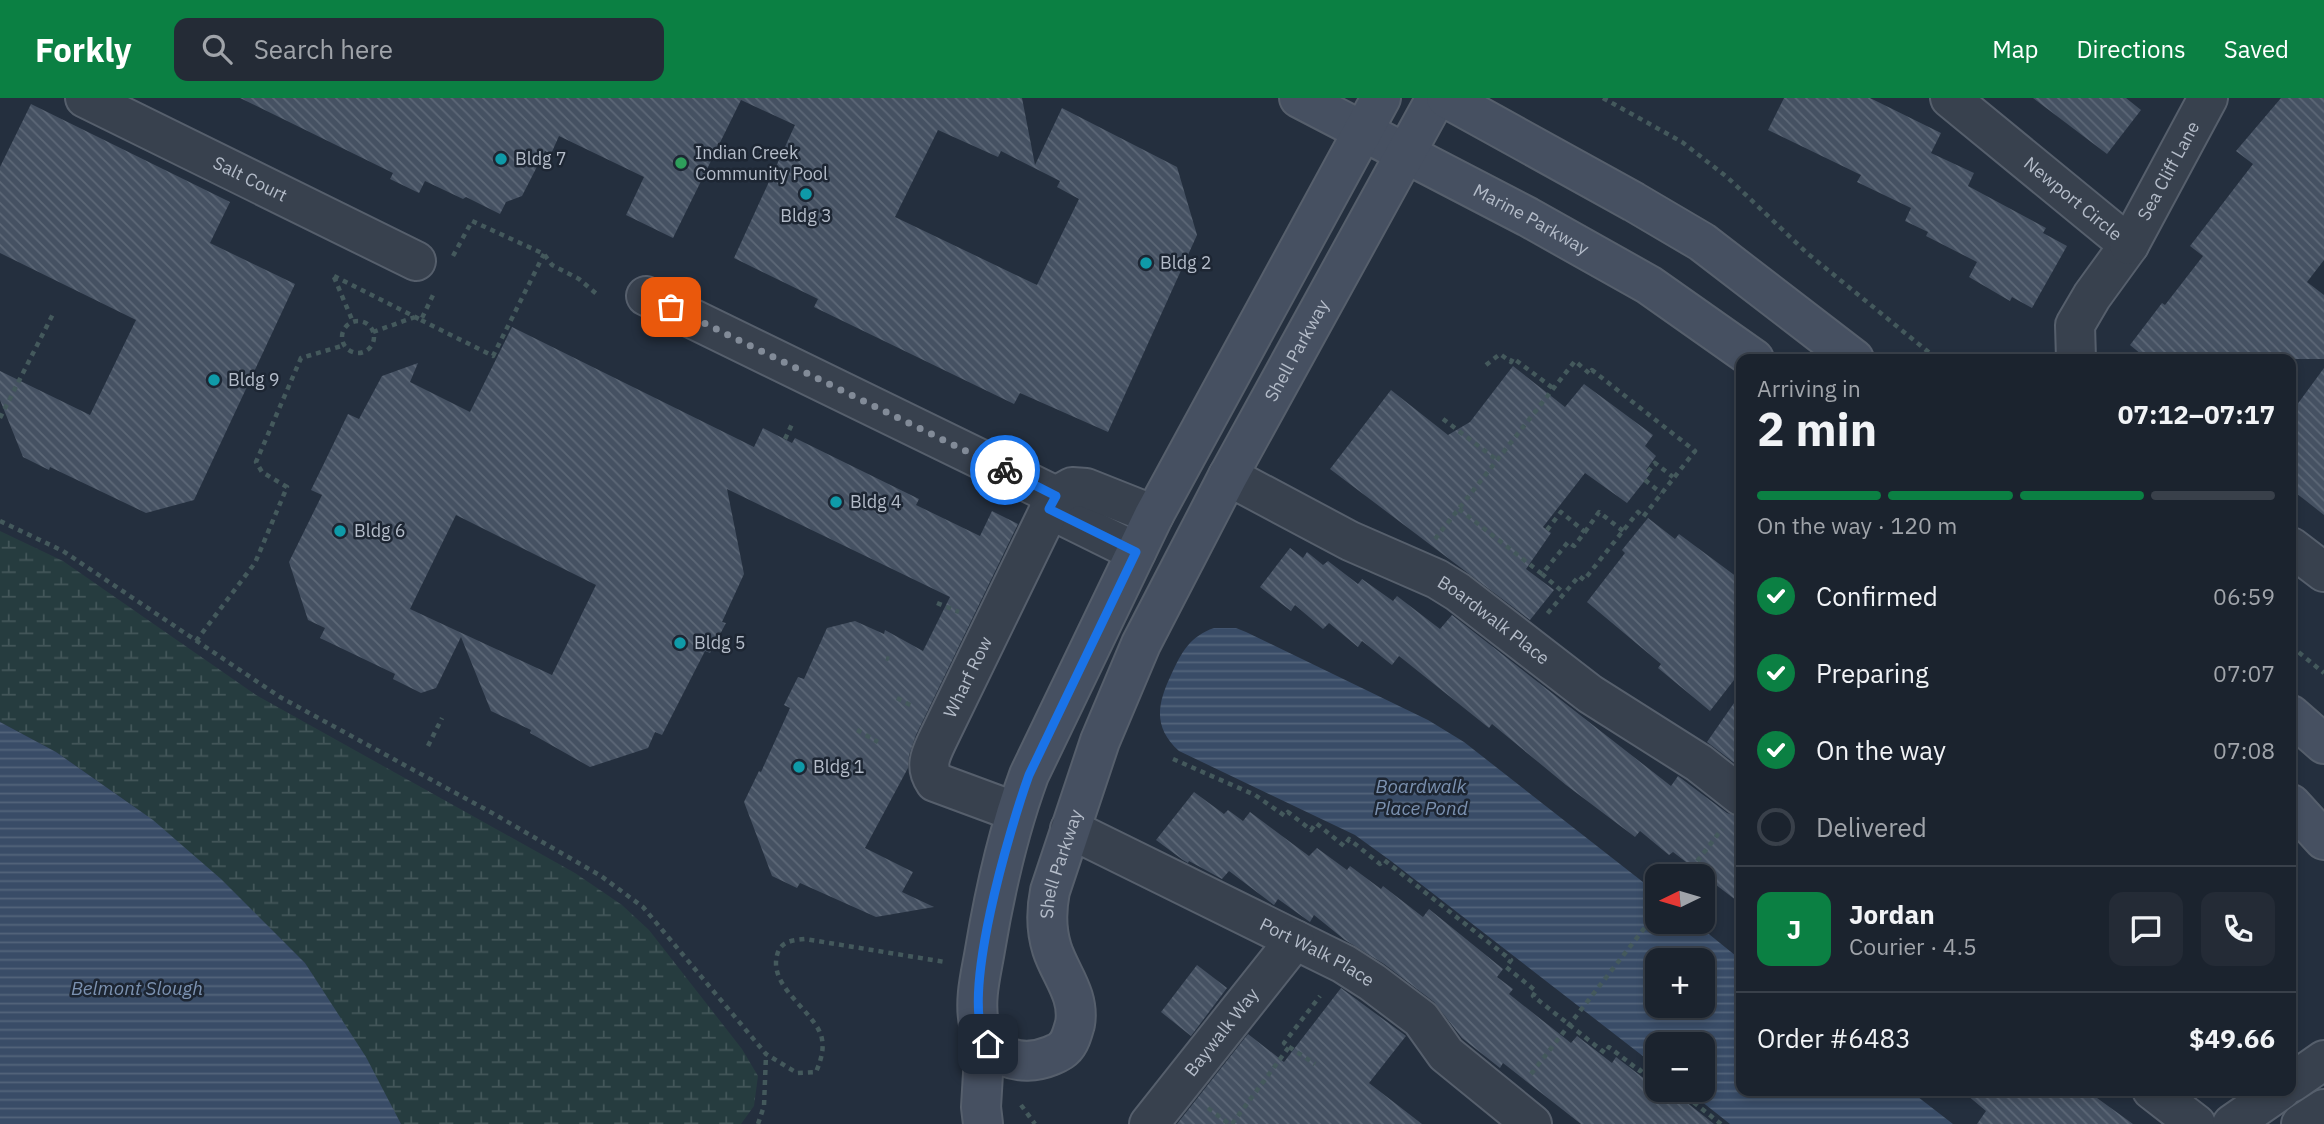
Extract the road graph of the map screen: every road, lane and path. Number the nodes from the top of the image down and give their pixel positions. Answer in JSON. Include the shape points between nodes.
{"nodes":[{"id":1,"x":85,"y":98,"type":"edge"},
{"id":2,"x":1299,"y":98,"type":"edge"},
{"id":3,"x":1381,"y":98,"type":"edge"},
{"id":4,"x":1436,"y":98,"type":"edge"},
{"id":5,"x":1446,"y":98,"type":"edge"},
{"id":6,"x":1602,"y":98,"type":"edge"},
{"id":7,"x":1619,"y":98,"type":"edge"},
{"id":8,"x":1950,"y":98,"type":"edge"},
{"id":9,"x":2208,"y":98,"type":"edge"},
{"id":10,"x":1616,"y":104,"type":"junction"},
{"id":11,"x":1362,"y":131,"type":"junction"},
{"id":12,"x":1405,"y":154,"type":"junction"},
{"id":13,"x":2129,"y":245,"type":"junction"},
{"id":14,"x":544,"y":254,"type":"junction"},
{"id":15,"x":435,"y":270,"type":"junction"},
{"id":16,"x":599,"y":296,"type":"dead end"},
{"id":17,"x":646,"y":296,"type":"dead end"},
{"id":18,"x":52,"y":314,"type":"dead end"},
{"id":19,"x":415,"y":317,"type":"junction"},
{"id":20,"x":421,"y":320,"type":"junction"},
{"id":21,"x":353,"y":322,"type":"junction"},
{"id":22,"x":373,"y":332,"type":"junction"},
{"id":23,"x":345,"y":345,"type":"junction"},
{"id":24,"x":1747,"y":354,"type":"edge"},
{"id":25,"x":1848,"y":354,"type":"edge"},
{"id":26,"x":1931,"y":354,"type":"edge"},
{"id":27,"x":2076,"y":354,"type":"edge"},
{"id":28,"x":1486,"y":365,"type":"dead end"},
{"id":29,"x":1554,"y":389,"type":"junction"},
{"id":30,"x":0,"y":418,"type":"edge"},
{"id":31,"x":1443,"y":419,"type":"dead end"},
{"id":32,"x":793,"y":422,"type":"dead end"},
{"id":33,"x":785,"y":439,"type":"dead end"},
{"id":34,"x":1497,"y":460,"type":"junction"},
{"id":35,"x":1648,"y":472,"type":"dead end"},
{"id":36,"x":1228,"y":476,"type":"junction"},
{"id":37,"x":1673,"y":477,"type":"junction"},
{"id":38,"x":1645,"y":481,"type":"dead end"},
{"id":39,"x":1661,"y":493,"type":"junction"},
{"id":40,"x":1053,"y":502,"type":"junction"},
{"id":41,"x":1460,"y":509,"type":"junction"},
{"id":42,"x":1154,"y":515,"type":"junction"},
{"id":43,"x":0,"y":522,"type":"edge"},
{"id":44,"x":1547,"y":530,"type":"dead end"},
{"id":45,"x":1623,"y":531,"type":"junction"},
{"id":46,"x":1585,"y":532,"type":"junction"},
{"id":47,"x":2296,"y":551,"type":"edge"},
{"id":48,"x":1136,"y":552,"type":"junction"},
{"id":49,"x":1411,"y":569,"type":"junction"},
{"id":50,"x":2324,"y":572,"type":"edge"},
{"id":51,"x":1542,"y":574,"type":"junction"},
{"id":52,"x":1564,"y":593,"type":"junction"},
{"id":53,"x":196,"y":641,"type":"junction"},
{"id":54,"x":1524,"y":644,"type":"junction"},
{"id":55,"x":2296,"y":650,"type":"edge"},
{"id":56,"x":2324,"y":673,"type":"edge"},
{"id":57,"x":442,"y":718,"type":"dead end"},
{"id":58,"x":2296,"y":719,"type":"edge"},
{"id":59,"x":857,"y":730,"type":"dead end"},
{"id":60,"x":878,"y":742,"type":"dead end"},
{"id":61,"x":2324,"y":744,"type":"edge"},
{"id":62,"x":428,"y":746,"type":"dead end"},
{"id":63,"x":1173,"y":759,"type":"dead end"},
{"id":64,"x":1734,"y":809,"type":"edge"},
{"id":65,"x":2296,"y":809,"type":"edge"},
{"id":66,"x":1016,"y":812,"type":"junction"},
{"id":67,"x":1070,"y":829,"type":"junction"},
{"id":68,"x":2324,"y":840,"type":"edge"},
{"id":69,"x":1694,"y":864,"type":"edge"},
{"id":70,"x":1645,"y":927,"type":"edge"},
{"id":71,"x":1295,"y":940,"type":"junction"},
{"id":72,"x":949,"y":963,"type":"dead end"},
{"id":73,"x":1344,"y":964,"type":"junction"},
{"id":74,"x":1569,"y":1025,"type":"junction"},
{"id":75,"x":985,"y":1040,"type":"junction"},
{"id":76,"x":1289,"y":1047,"type":"junction"},
{"id":77,"x":766,"y":1054,"type":"junction"},
{"id":78,"x":2324,"y":1060,"type":"edge"},
{"id":79,"x":1315,"y":1065,"type":"dead end"},
{"id":80,"x":1645,"y":1065,"type":"edge"},
{"id":81,"x":2296,"y":1080,"type":"edge"},
{"id":82,"x":2160,"y":1096,"type":"edge"},
{"id":83,"x":2272,"y":1096,"type":"edge"},
{"id":84,"x":1017,"y":1099,"type":"dead end"},
{"id":85,"x":1693,"y":1102,"type":"edge"},
{"id":86,"x":2324,"y":1109,"type":"edge"},
{"id":87,"x":1520,"y":1114,"type":"edge"},
{"id":88,"x":758,"y":1124,"type":"edge"},
{"id":89,"x":983,"y":1124,"type":"edge"},
{"id":90,"x":1035,"y":1124,"type":"edge"},
{"id":91,"x":1149,"y":1124,"type":"edge"},
{"id":92,"x":1232,"y":1124,"type":"edge"},
{"id":93,"x":1721,"y":1124,"type":"edge"},
{"id":94,"x":2196,"y":1124,"type":"edge"},
{"id":95,"x":2232,"y":1124,"type":"edge"},
{"id":96,"x":2301,"y":1124,"type":"edge"}],
"edges":[{"from":1,"to":15,"type":"street","name":"Salt Court"},
{"from":2,"to":11,"type":"street","name":"Marine Parkway"},
{"from":3,"to":11,"type":"street"},
{"from":4,"to":12,"type":"street","name":"Shell Parkway"},
{"from":5,"to":25,"type":"street","via":[[1702,242]]},
{"from":6,"to":10,"type":"path"},
{"from":7,"to":10,"type":"path"},
{"from":8,"to":13,"type":"street","name":"Newport Circle"},
{"from":9,"to":13,"type":"street","name":"Sea Cliff Lane"},
{"from":10,"to":26,"type":"path","via":[[1682,142],[1727,177],[1807,253]]},
{"from":11,"to":12,"type":"street","name":"Marine Parkway"},
{"from":11,"to":42,"type":"street"},
{"from":12,"to":24,"type":"street","name":"Marine Parkway","via":[[1649,285]]},
{"from":12,"to":36,"type":"street","name":"Shell Parkway"},
{"from":13,"to":27,"type":"street","name":"Newport Circle","via":[[2075,325]]},
{"from":14,"to":15,"type":"path","via":[[472,220]]},
{"from":14,"to":16,"type":"path","via":[[552,265]]},
{"from":14,"to":20,"type":"path","via":[[493,356]]},
{"from":15,"to":20,"type":"path"},
{"from":17,"to":40,"type":"street","via":[[836,387]]},
{"from":18,"to":30,"type":"path"},
{"from":19,"to":20,"type":"path"},
{"from":19,"to":21,"type":"path","via":[[334,276]]},
{"from":19,"to":22,"type":"path"},
{"from":21,"to":22,"type":"path","via":[[366,323]]},
{"from":21,"to":23,"type":"path","via":[[342,333]]},
{"from":22,"to":23,"type":"path","via":[[373,341],[362,352]]},
{"from":23,"to":53,"type":"path","via":[[301,358],[256,462],[262,472],[287,486],[255,563]]},
{"from":28,"to":29,"type":"path","via":[[1500,354],[1511,362],[1513,358]]},
{"from":29,"to":34,"type":"path"},
{"from":29,"to":37,"type":"path","via":[[1575,361],[1590,374],[1592,370],[1695,451]]},
{"from":31,"to":34,"type":"path"},
{"from":32,"to":33,"type":"path"},
{"from":34,"to":41,"type":"path"},
{"from":35,"to":37,"type":"path","via":[[1655,463]]},
{"from":36,"to":49,"type":"street","name":"Boardwalk Place"},
{"from":36,"to":67,"type":"street","name":"Shell Parkway","via":[[1141,644],[1100,741]]},
{"from":37,"to":39,"type":"path"},
{"from":38,"to":39,"type":"path"},
{"from":39,"to":45,"type":"path","via":[[1643,517],[1637,512]]},
{"from":40,"to":42,"type":"street","via":[[1064,490],[1079,486]]},
{"from":40,"to":48,"type":"street"},
{"from":40,"to":66,"type":"street","name":"Wharf Row","via":[[929,762],[935,782]]},
{"from":41,"to":49,"type":"path"},
{"from":41,"to":51,"type":"path"},
{"from":42,"to":48,"type":"street"},
{"from":43,"to":53,"type":"path","via":[[63,551]]},
{"from":44,"to":46,"type":"path","via":[[1561,512]]},
{"from":45,"to":46,"type":"path","via":[[1599,512]]},
{"from":45,"to":52,"type":"path","via":[[1584,580],[1579,576]]},
{"from":46,"to":51,"type":"path","via":[[1574,546],[1568,542]]},
{"from":47,"to":50,"type":"street"},
{"from":48,"to":66,"type":"street","via":[[1029,775]]},
{"from":49,"to":54,"type":"street","name":"Boardwalk Place","via":[[1458,592]]},
{"from":51,"to":52,"type":"path"},
{"from":52,"to":54,"type":"path"},
{"from":53,"to":77,"type":"path","via":[[280,697],[601,876],[643,907]]},
{"from":54,"to":64,"type":"street","name":"Boardwalk Place","via":[[1590,694],[1699,762]]},
{"from":55,"to":56,"type":"path"},
{"from":57,"to":62,"type":"path"},
{"from":58,"to":61,"type":"street"},
{"from":59,"to":60,"type":"path"},
{"from":63,"to":74,"type":"path","via":[[1255,795],[1311,830],[1316,823],[1344,846],[1349,839],[1380,864],[1384,860],[1511,960],[1506,967]]},
{"from":64,"to":69,"type":"path"},
{"from":65,"to":68,"type":"street"},
{"from":66,"to":75,"type":"street","via":[[979,984],[979,1021]]},
{"from":67,"to":71,"type":"street","name":"Port Walk Place"},
{"from":67,"to":75,"type":"street","name":"Shell Parkway","via":[[1046,915],[1052,949],[1074,997],[1072,1032],[1064,1048],[1035,1060],[1005,1057]]},
{"from":70,"to":74,"type":"path"},
{"from":71,"to":73,"type":"street","name":"Port Walk Place"},
{"from":71,"to":91,"type":"street","name":"Baywalk Way"},
{"from":72,"to":77,"type":"path","via":[[805,939],[787,942],[776,956],[778,975],[816,1026],[823,1052],[816,1072],[807,1073],[797,1073]]},
{"from":73,"to":76,"type":"path","via":[[1284,1043]]},
{"from":73,"to":87,"type":"street","name":"Port Walk Place","via":[[1421,1019],[1446,1055]]},
{"from":74,"to":80,"type":"path","via":[[1605,1053],[1609,1047],[1640,1071]]},
{"from":74,"to":87,"type":"path"},
{"from":75,"to":89,"type":"street"},
{"from":76,"to":79,"type":"path"},
{"from":76,"to":92,"type":"path"},
{"from":77,"to":88,"type":"path","via":[[764,1106]]},
{"from":78,"to":81,"type":"street"},
{"from":82,"to":94,"type":"street"},
{"from":83,"to":95,"type":"street"},
{"from":84,"to":90,"type":"path"},
{"from":85,"to":93,"type":"path"},
{"from":86,"to":96,"type":"street"}]}
